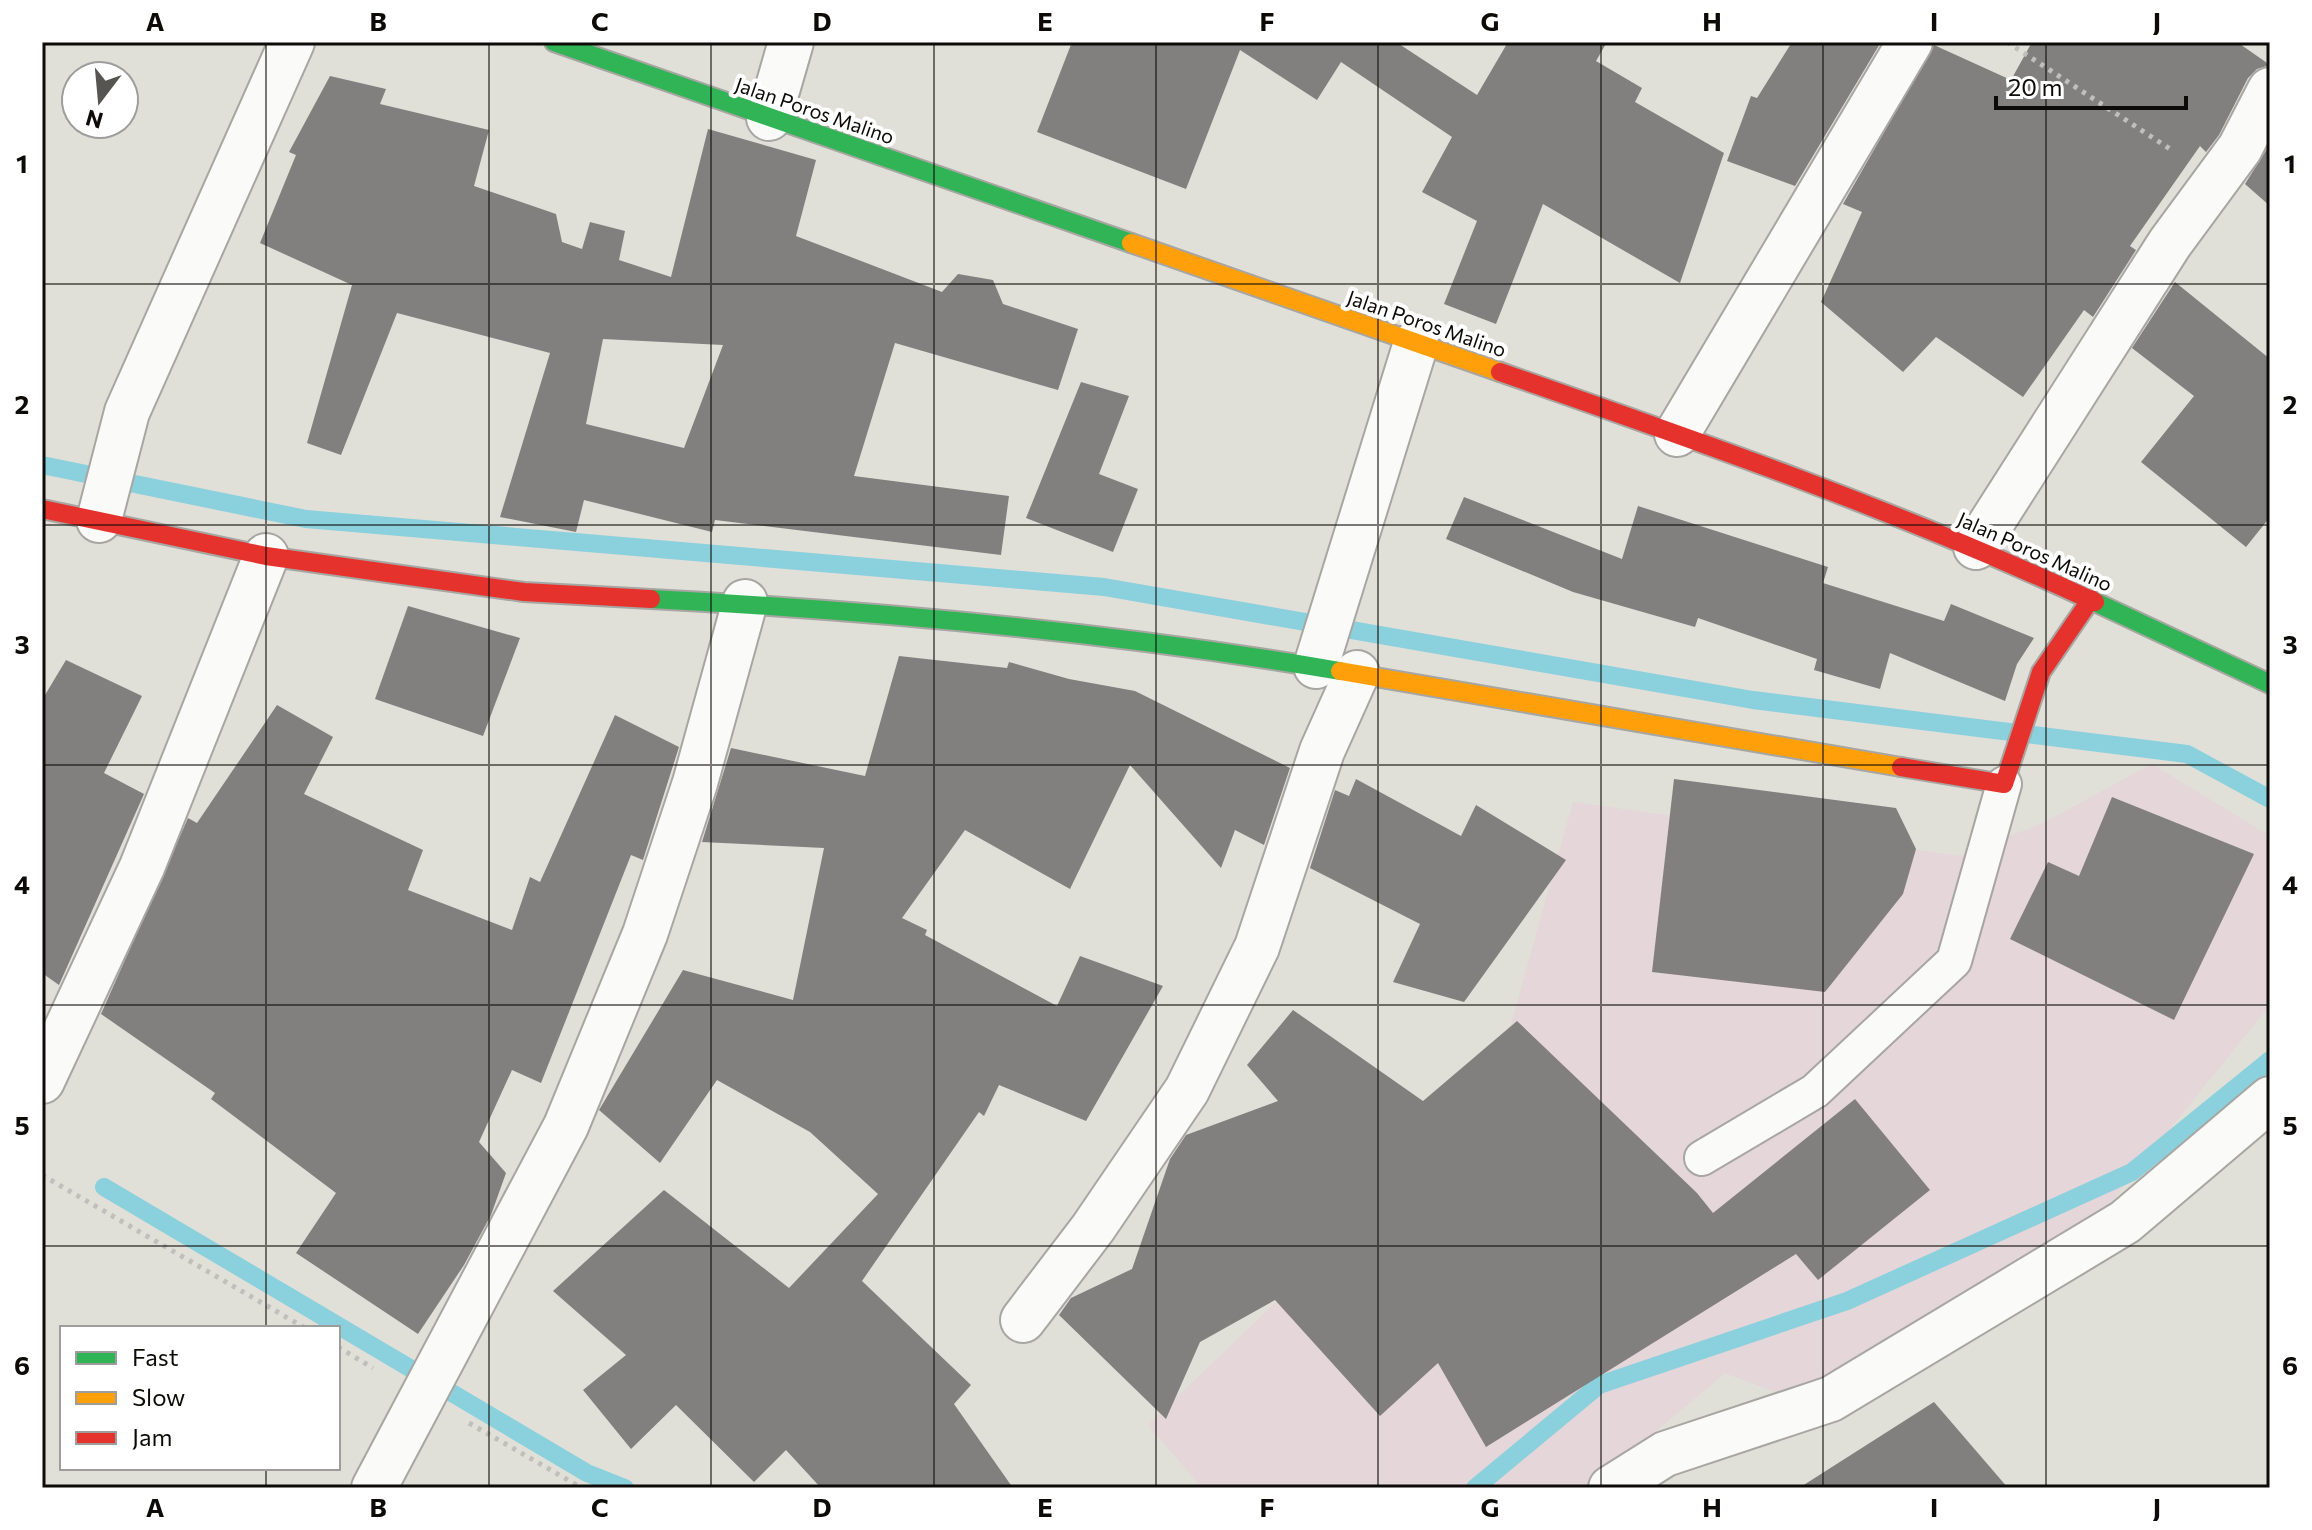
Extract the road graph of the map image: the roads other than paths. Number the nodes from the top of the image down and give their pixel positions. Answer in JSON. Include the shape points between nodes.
{"nodes":[{"id":1,"x":292,"y":42,"type":"edge"},
{"id":2,"x":554,"y":42,"type":"edge"},
{"id":3,"x":791,"y":42,"type":"edge"},
{"id":4,"x":1910,"y":42,"type":"edge"},
{"id":5,"x":2270,"y":90,"type":"edge"},
{"id":6,"x":769,"y":118,"type":"junction"},
{"id":7,"x":1416,"y":343,"type":"junction"},
{"id":8,"x":1677,"y":434,"type":"junction"},
{"id":9,"x":102,"y":504,"type":"junction"},
{"id":10,"x":42,"y":509,"type":"edge"},
{"id":11,"x":1976,"y":547,"type":"junction"},
{"id":12,"x":266,"y":556,"type":"junction"},
{"id":13,"x":2091,"y":599,"type":"junction"},
{"id":14,"x":745,"y":602,"type":"junction"},
{"id":15,"x":1337,"y":669,"type":"junction"},
{"id":16,"x":2270,"y":684,"type":"edge"},
{"id":17,"x":2007,"y":772,"type":"junction"},
{"id":18,"x":42,"y":1081,"type":"edge"},
{"id":19,"x":2270,"y":1099,"type":"edge"},
{"id":20,"x":1702,"y":1158,"type":"dead end"},
{"id":21,"x":1023,"y":1320,"type":"dead end"},
{"id":22,"x":374,"y":1488,"type":"edge"},
{"id":23,"x":1611,"y":1488,"type":"edge"}],
"edges":[{"from":1,"to":9,"type":"street","via":[[127,412]]},
{"from":2,"to":6,"type":"street","name":"Jalan Poros Malino"},
{"from":3,"to":6,"type":"street"},
{"from":4,"to":8,"type":"street"},
{"from":5,"to":11,"type":"street","via":[[2240,148],[2170,243]]},
{"from":6,"to":7,"type":"street","name":"Jalan Poros Malino"},
{"from":7,"to":8,"type":"street","name":"Jalan Poros Malino"},
{"from":7,"to":15,"type":"street"},
{"from":8,"to":11,"type":"street","name":"Jalan Poros Malino"},
{"from":9,"to":10,"type":"street"},
{"from":9,"to":12,"type":"street"},
{"from":11,"to":13,"type":"street","name":"Jalan Poros Malino"},
{"from":12,"to":14,"type":"street","via":[[524,592]]},
{"from":12,"to":18,"type":"street","via":[[142,867]]},
{"from":13,"to":16,"type":"street","name":"Jalan Poros Malino"},
{"from":13,"to":17,"type":"street","via":[[2041,672]]},
{"from":14,"to":15,"type":"street","via":[[874,611]]},
{"from":14,"to":22,"type":"street","via":[[695,783],[645,934],[566,1126]]},
{"from":15,"to":17,"type":"street"},
{"from":15,"to":21,"type":"street","via":[[1322,751],[1257,947],[1187,1090]]},
{"from":17,"to":20,"type":"lane","via":[[1954,961],[1815,1091]]},
{"from":19,"to":23,"type":"street","via":[[2125,1222],[1831,1399],[1665,1454]]}]}
